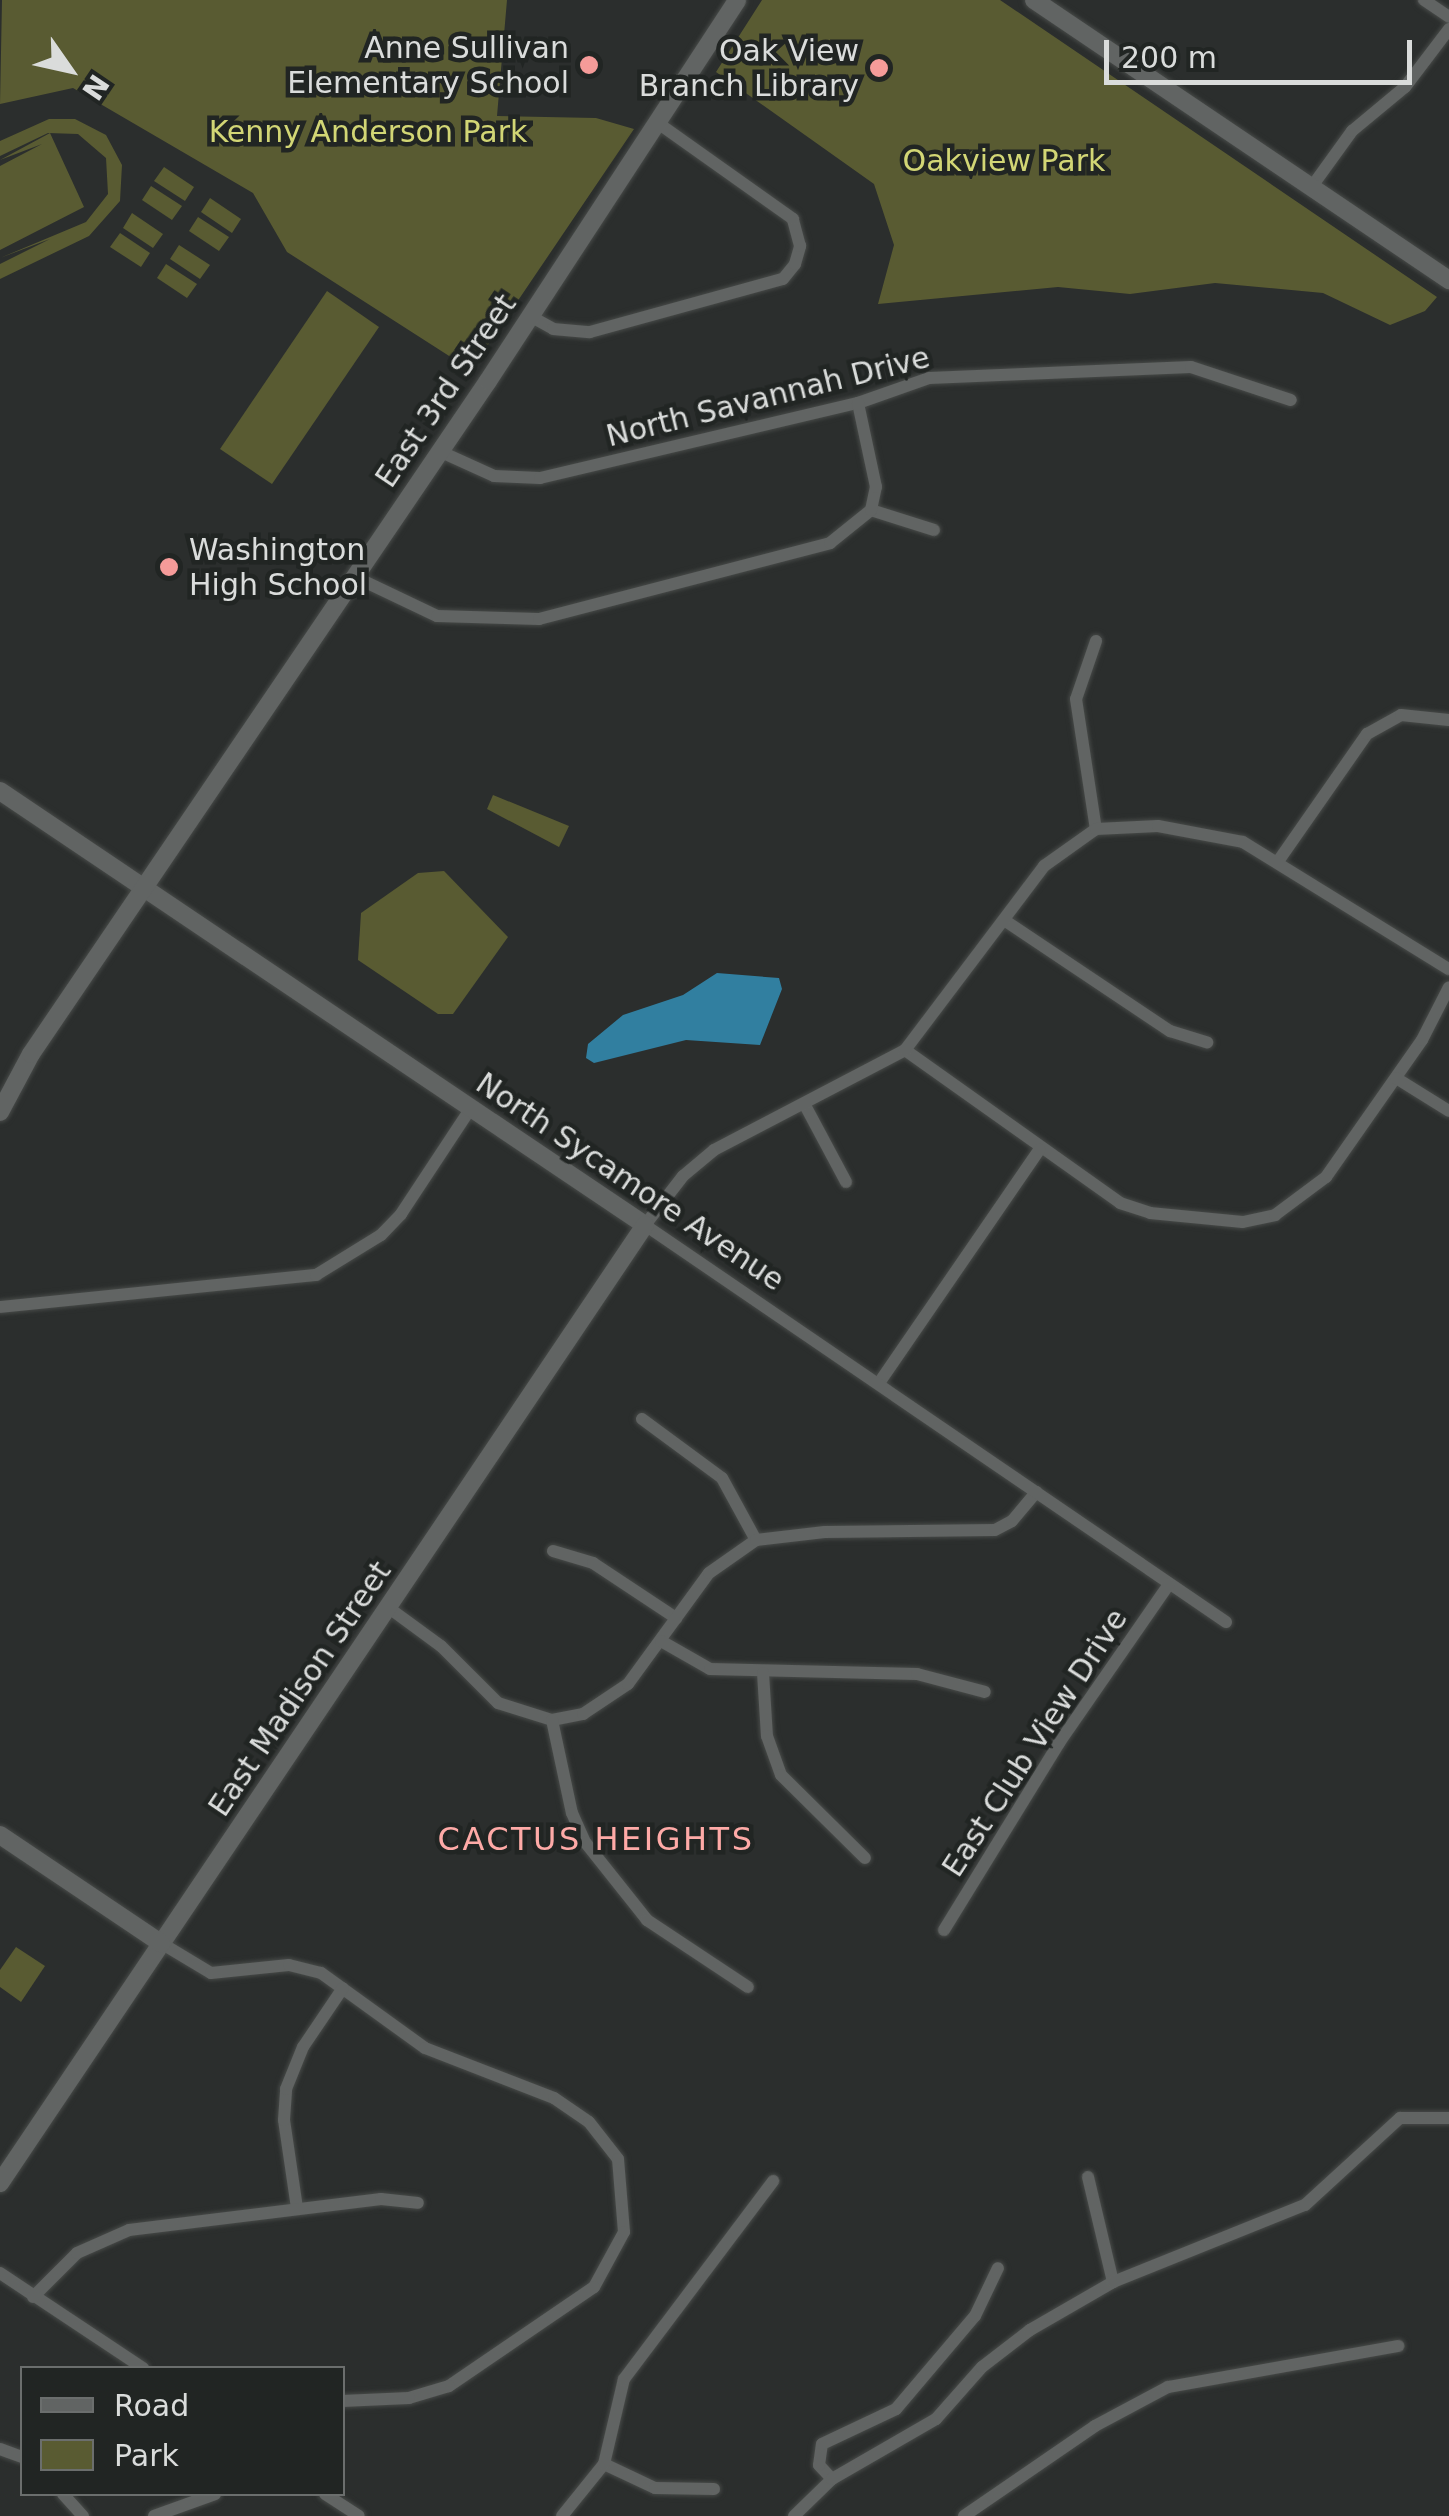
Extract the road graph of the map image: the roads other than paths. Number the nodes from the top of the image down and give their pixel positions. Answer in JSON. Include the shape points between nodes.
{"nodes":[{"id":1,"x":736,"y":0,"type":"edge"},
{"id":2,"x":1034,"y":0,"type":"edge"},
{"id":3,"x":1424,"y":0,"type":"edge"},
{"id":4,"x":1449,"y":16,"type":"edge"},
{"id":5,"x":1449,"y":29,"type":"edge"},
{"id":6,"x":658,"y":123,"type":"junction"},
{"id":7,"x":1313,"y":185,"type":"junction"},
{"id":8,"x":1449,"y":280,"type":"edge"},
{"id":9,"x":530,"y":316,"type":"junction"},
{"id":10,"x":1291,"y":400,"type":"dead end"},
{"id":11,"x":858,"y":403,"type":"junction"},
{"id":12,"x":438,"y":451,"type":"junction"},
{"id":13,"x":872,"y":510,"type":"junction"},
{"id":14,"x":934,"y":530,"type":"dead end"},
{"id":15,"x":354,"y":576,"type":"junction"},
{"id":16,"x":1096,"y":641,"type":"dead end"},
{"id":17,"x":1449,"y":720,"type":"edge"},
{"id":18,"x":0,"y":791,"type":"edge"},
{"id":19,"x":1096,"y":829,"type":"junction"},
{"id":20,"x":1279,"y":860,"type":"junction"},
{"id":21,"x":141,"y":888,"type":"junction"},
{"id":22,"x":1004,"y":920,"type":"junction"},
{"id":23,"x":1449,"y":968,"type":"edge"},
{"id":24,"x":1449,"y":988,"type":"edge"},
{"id":25,"x":1207,"y":1042,"type":"dead end"},
{"id":26,"x":905,"y":1050,"type":"junction"},
{"id":27,"x":1396,"y":1078,"type":"junction"},
{"id":28,"x":806,"y":1107,"type":"junction"},
{"id":29,"x":471,"y":1108,"type":"junction"},
{"id":30,"x":1449,"y":1111,"type":"edge"},
{"id":31,"x":0,"y":1112,"type":"edge"},
{"id":32,"x":1039,"y":1150,"type":"junction"},
{"id":33,"x":846,"y":1182,"type":"dead end"},
{"id":34,"x":645,"y":1225,"type":"junction"},
{"id":35,"x":0,"y":1307,"type":"edge"},
{"id":36,"x":879,"y":1383,"type":"junction"},
{"id":37,"x":642,"y":1418,"type":"dead end"},
{"id":38,"x":1036,"y":1492,"type":"junction"},
{"id":39,"x":756,"y":1540,"type":"junction"},
{"id":40,"x":553,"y":1551,"type":"dead end"},
{"id":41,"x":1169,"y":1584,"type":"junction"},
{"id":42,"x":389,"y":1608,"type":"junction"},
{"id":43,"x":676,"y":1618,"type":"junction"},
{"id":44,"x":1226,"y":1622,"type":"dead end"},
{"id":45,"x":661,"y":1641,"type":"junction"},
{"id":46,"x":762,"y":1673,"type":"junction"},
{"id":47,"x":985,"y":1692,"type":"dead end"},
{"id":48,"x":552,"y":1720,"type":"junction"},
{"id":49,"x":0,"y":1834,"type":"edge"},
{"id":50,"x":865,"y":1858,"type":"dead end"},
{"id":51,"x":944,"y":1930,"type":"dead end"},
{"id":52,"x":161,"y":1943,"type":"junction"},
{"id":53,"x":748,"y":1987,"type":"dead end"},
{"id":54,"x":344,"y":1988,"type":"junction"},
{"id":55,"x":1449,"y":2118,"type":"edge"},
{"id":56,"x":1088,"y":2177,"type":"dead end"},
{"id":57,"x":774,"y":2181,"type":"dead end"},
{"id":58,"x":0,"y":2182,"type":"edge"},
{"id":59,"x":418,"y":2203,"type":"dead end"},
{"id":60,"x":297,"y":2208,"type":"junction"},
{"id":61,"x":998,"y":2268,"type":"dead end"},
{"id":62,"x":0,"y":2274,"type":"edge"},
{"id":63,"x":1113,"y":2282,"type":"junction"},
{"id":64,"x":34,"y":2297,"type":"junction"},
{"id":65,"x":1398,"y":2346,"type":"dead end"},
{"id":66,"x":140,"y":2366,"type":"edge"},
{"id":67,"x":345,"y":2401,"type":"edge"},
{"id":68,"x":604,"y":2464,"type":"junction"},
{"id":69,"x":832,"y":2479,"type":"junction"},
{"id":70,"x":714,"y":2489,"type":"dead end"},
{"id":71,"x":65,"y":2496,"type":"edge"},
{"id":72,"x":209,"y":2496,"type":"edge"},
{"id":73,"x":329,"y":2496,"type":"edge"},
{"id":74,"x":83,"y":2516,"type":"edge"},
{"id":75,"x":154,"y":2516,"type":"edge"},
{"id":76,"x":359,"y":2516,"type":"edge"},
{"id":77,"x":562,"y":2516,"type":"edge"},
{"id":78,"x":794,"y":2516,"type":"edge"},
{"id":79,"x":964,"y":2516,"type":"edge"}],
"edges":[{"from":1,"to":6,"type":"street","name":"East 3rd Street"},
{"from":2,"to":7,"type":"street"},
{"from":3,"to":4,"type":"street"},
{"from":5,"to":7,"type":"street","via":[[1406,87],[1352,131]]},
{"from":6,"to":9,"type":"street","name":"East 3rd Street"},
{"from":6,"to":9,"type":"street","via":[[793,219],[800,246],[795,264],[783,279],[590,332],[553,329]]},
{"from":7,"to":8,"type":"street"},
{"from":9,"to":12,"type":"street","name":"East 3rd Street"},
{"from":10,"to":11,"type":"street","name":"North Savannah Drive","via":[[1229,375],[1175,367],[929,378]]},
{"from":11,"to":12,"type":"street","name":"North Savannah Drive","via":[[540,478],[494,476]]},
{"from":11,"to":13,"type":"street","via":[[876,487]]},
{"from":12,"to":15,"type":"street","name":"East 3rd Street"},
{"from":13,"to":14,"type":"street"},
{"from":13,"to":15,"type":"street","via":[[830,544],[540,618],[437,616]]},
{"from":15,"to":21,"type":"street","name":"East 3rd Street"},
{"from":16,"to":19,"type":"street","via":[[1076,699]]},
{"from":17,"to":20,"type":"street","via":[[1401,715],[1367,734]]},
{"from":18,"to":21,"type":"street","name":"North Sycamore Avenue"},
{"from":19,"to":20,"type":"street","via":[[1134,825],[1207,833]]},
{"from":19,"to":22,"type":"street","via":[[1044,866]]},
{"from":20,"to":23,"type":"street"},
{"from":21,"to":29,"type":"street","name":"North Sycamore Avenue"},
{"from":21,"to":31,"type":"street","name":"East 3rd Street","via":[[24,1064]]},
{"from":22,"to":25,"type":"street","via":[[1170,1031]]},
{"from":22,"to":26,"type":"street"},
{"from":24,"to":27,"type":"street"},
{"from":26,"to":28,"type":"street"},
{"from":26,"to":32,"type":"street"},
{"from":27,"to":30,"type":"street"},
{"from":27,"to":32,"type":"street","via":[[1326,1177],[1275,1214],[1244,1222],[1136,1210]]},
{"from":28,"to":33,"type":"street"},
{"from":28,"to":34,"type":"street","via":[[714,1150],[682,1176]]},
{"from":29,"to":34,"type":"street","name":"North Sycamore Avenue"},
{"from":29,"to":35,"type":"street","via":[[401,1214],[370,1243],[316,1275]]},
{"from":32,"to":36,"type":"street"},
{"from":34,"to":36,"type":"street","name":"North Sycamore Avenue"},
{"from":34,"to":42,"type":"street","name":"East Madison Street"},
{"from":36,"to":38,"type":"street","name":"North Sycamore Avenue"},
{"from":37,"to":39,"type":"street","via":[[722,1478]]},
{"from":38,"to":39,"type":"street","via":[[1012,1521],[985,1531],[825,1532]]},
{"from":38,"to":41,"type":"street","name":"North Sycamore Avenue"},
{"from":39,"to":43,"type":"street","via":[[709,1573]]},
{"from":40,"to":43,"type":"street","via":[[593,1563]]},
{"from":41,"to":44,"type":"street","name":"North Sycamore Avenue"},
{"from":41,"to":51,"type":"street","name":"East Club View Drive","via":[[1059,1742]]},
{"from":42,"to":48,"type":"street","via":[[441,1646],[498,1704]]},
{"from":42,"to":52,"type":"street","name":"East Madison Street"},
{"from":43,"to":45,"type":"street"},
{"from":45,"to":46,"type":"street","via":[[710,1669]]},
{"from":45,"to":48,"type":"street","via":[[615,1695],[583,1714]]},
{"from":46,"to":47,"type":"street","via":[[916,1674]]},
{"from":46,"to":50,"type":"street","via":[[767,1736],[781,1776]]},
{"from":48,"to":53,"type":"street","via":[[572,1813],[586,1842],[647,1920]]},
{"from":49,"to":52,"type":"street"},
{"from":52,"to":54,"type":"street","via":[[211,1974],[289,1965]]},
{"from":52,"to":58,"type":"street","name":"East Madison Street"},
{"from":54,"to":60,"type":"street","via":[[303,2047],[286,2089]]},
{"from":54,"to":67,"type":"street","via":[[426,2048],[532,2087],[589,2122],[618,2159],[626,2215],[614,2256],[594,2287],[449,2386],[409,2398]]},
{"from":55,"to":63,"type":"street","via":[[1400,2118],[1305,2205]]},
{"from":56,"to":63,"type":"street"},
{"from":57,"to":68,"type":"street","via":[[624,2379]]},
{"from":59,"to":60,"type":"street","via":[[381,2198]]},
{"from":60,"to":64,"type":"street","via":[[114,2234],[77,2253]]},
{"from":61,"to":69,"type":"street","via":[[975,2316],[896,2409],[822,2444],[819,2465]]},
{"from":62,"to":64,"type":"street"},
{"from":63,"to":69,"type":"street","via":[[1010,2344],[916,2434]]},
{"from":64,"to":66,"type":"street"},
{"from":65,"to":79,"type":"street","via":[[1168,2387],[1095,2426]]},
{"from":68,"to":70,"type":"street","via":[[655,2488]]},
{"from":68,"to":77,"type":"street"},
{"from":69,"to":78,"type":"street"},
{"from":71,"to":74,"type":"street"},
{"from":72,"to":75,"type":"street"},
{"from":73,"to":76,"type":"street"}]}
